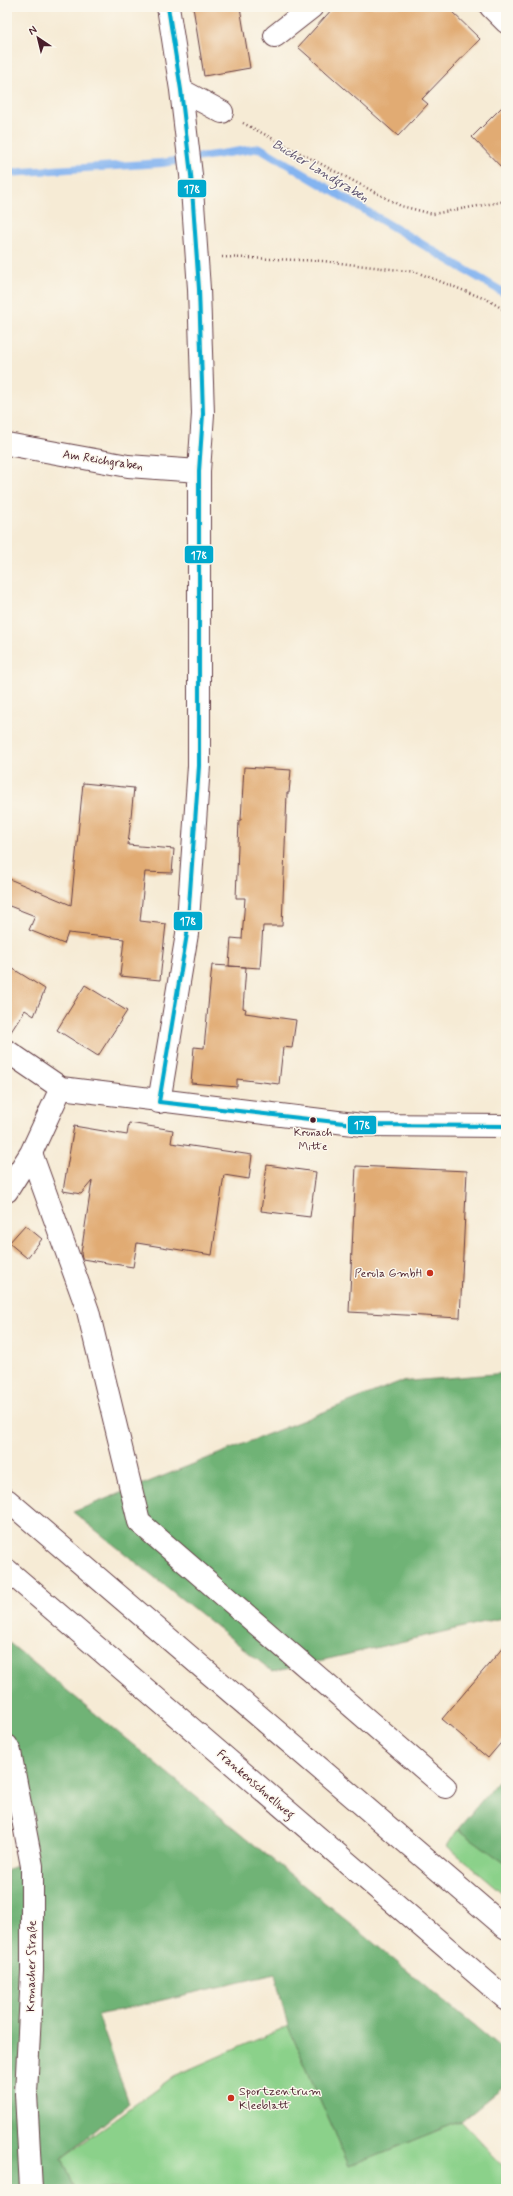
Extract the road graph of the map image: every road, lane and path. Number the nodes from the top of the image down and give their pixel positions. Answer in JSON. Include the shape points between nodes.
{"nodes":[{"id":1,"x":168,"y":7,"type":"edge"},
{"id":2,"x":312,"y":7,"type":"edge"},
{"id":3,"x":491,"y":7,"type":"edge"},
{"id":4,"x":506,"y":22,"type":"edge"},
{"id":5,"x":275,"y":36,"type":"dead end"},
{"id":6,"x":181,"y":90,"type":"junction"},
{"id":7,"x":222,"y":112,"type":"joint"},
{"id":8,"x":506,"y":201,"type":"edge"},
{"id":9,"x":195,"y":256,"type":"junction"},
{"id":10,"x":506,"y":311,"type":"edge"},
{"id":11,"x":7,"y":444,"type":"edge"},
{"id":12,"x":199,"y":471,"type":"junction"},
{"id":13,"x":7,"y":1051,"type":"edge"},
{"id":14,"x":61,"y":1088,"type":"junction"},
{"id":15,"x":160,"y":1102,"type":"junction"},
{"id":16,"x":506,"y":1126,"type":"edge"},
{"id":17,"x":31,"y":1153,"type":"junction"},
{"id":18,"x":7,"y":1191,"type":"edge"},
{"id":19,"x":7,"y":1500,"type":"edge"},
{"id":20,"x":7,"y":1570,"type":"edge"},
{"id":21,"x":7,"y":1746,"type":"edge"},
{"id":22,"x":445,"y":1787,"type":"dead end"},
{"id":23,"x":506,"y":1928,"type":"edge"},
{"id":24,"x":506,"y":1998,"type":"edge"},
{"id":25,"x":31,"y":2189,"type":"edge"}],
"edges":[{"from":1,"to":6,"type":"main road"},
{"from":2,"to":5,"type":"main road"},
{"from":3,"to":4,"type":"main road"},
{"from":6,"to":7,"type":"main road"},
{"from":6,"to":9,"type":"main road"},
{"from":7,"to":8,"type":"path","via":[[401,206],[433,214]]},
{"from":9,"to":10,"type":"path","via":[[323,261],[416,272],[488,300]]},
{"from":9,"to":12,"type":"main road","via":[[199,289],[202,414]]},
{"from":11,"to":12,"type":"main road","name":"Am Reichgraben","via":[[128,466]]},
{"from":12,"to":15,"type":"main road","via":[[199,766],[187,934]]},
{"from":13,"to":14,"type":"main road"},
{"from":14,"to":15,"type":"main road"},
{"from":14,"to":17,"type":"main road"},
{"from":15,"to":16,"type":"main road","via":[[362,1125]]},
{"from":17,"to":18,"type":"main road"},
{"from":17,"to":22,"type":"main road","via":[[88,1311],[139,1522]]},
{"from":19,"to":23,"type":"main road"},
{"from":20,"to":24,"type":"main road","name":"Frankenschnellweg"},
{"from":21,"to":25,"type":"main road","name":"Kronacher Straße","via":[[32,1866],[32,1971],[26,2094]]}]}
